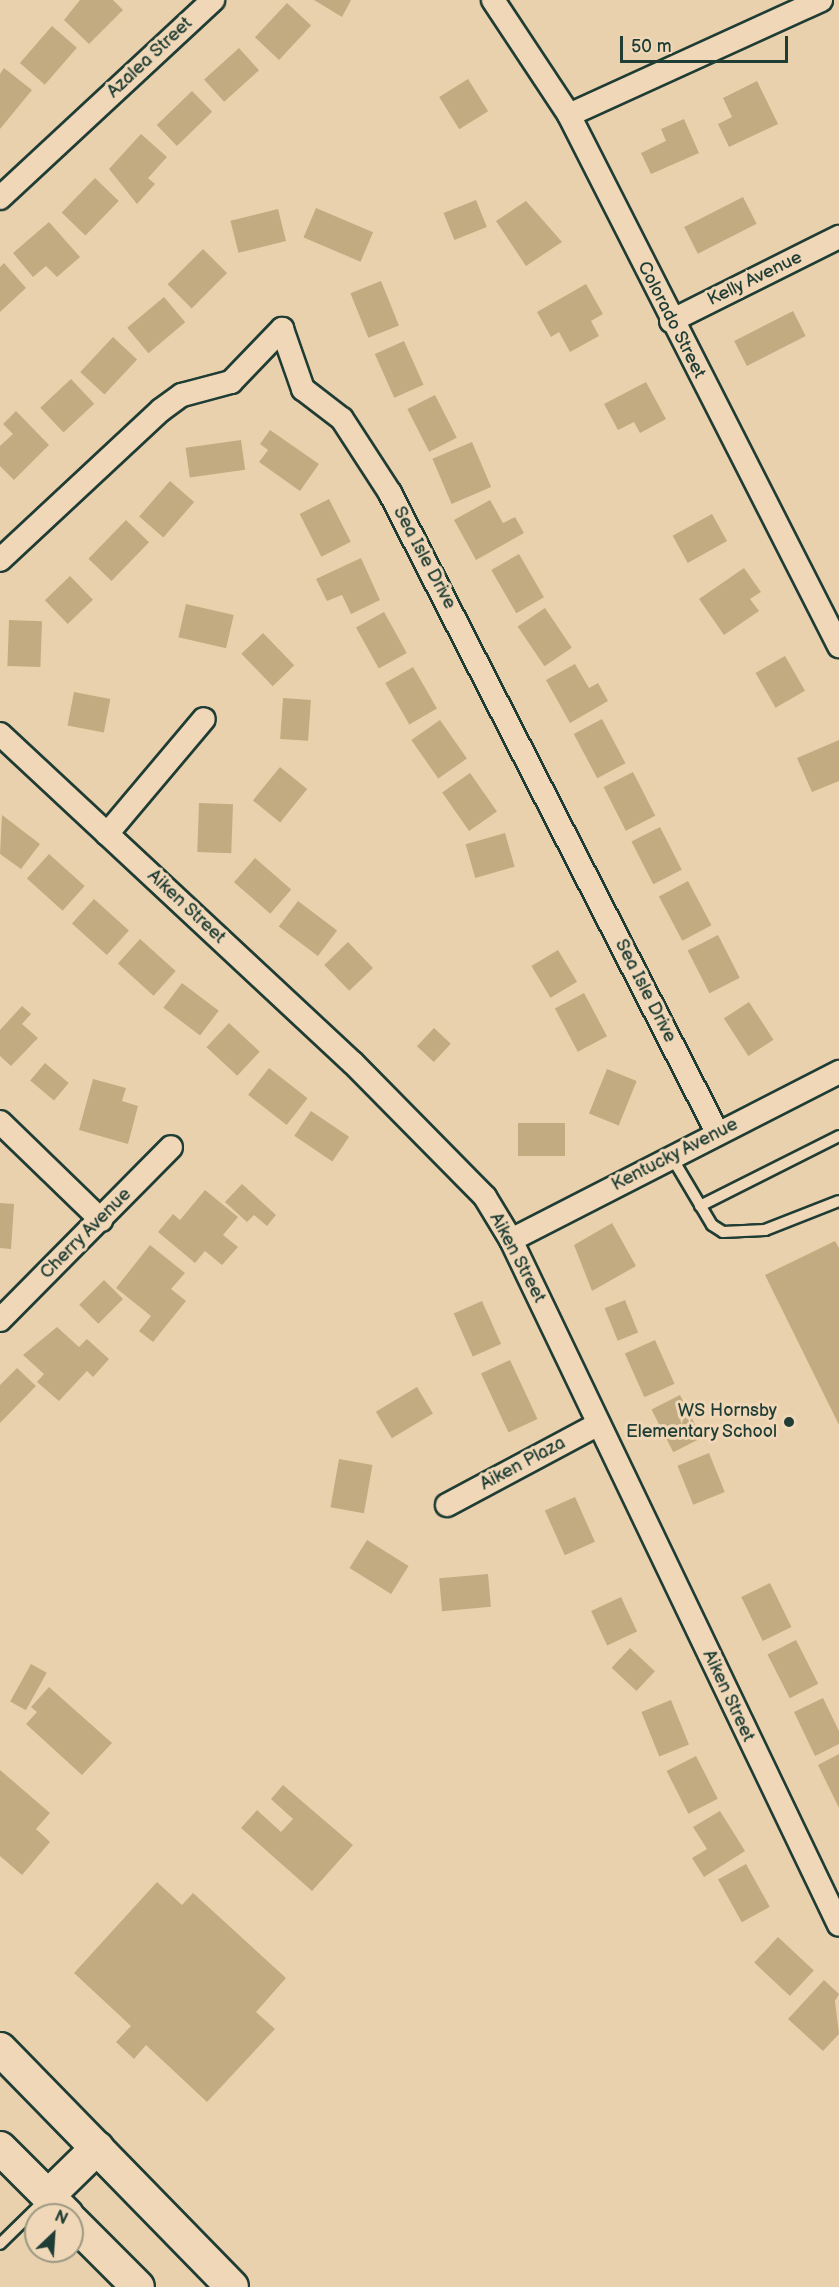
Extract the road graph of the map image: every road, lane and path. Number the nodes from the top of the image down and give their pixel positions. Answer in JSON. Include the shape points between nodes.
{"nodes":[{"id":1,"x":213,"y":0,"type":"edge"},
{"id":2,"x":493,"y":0,"type":"edge"},
{"id":3,"x":821,"y":0,"type":"edge"},
{"id":4,"x":570,"y":115,"type":"junction"},
{"id":5,"x":0,"y":198,"type":"edge"},
{"id":6,"x":839,"y":237,"type":"edge"},
{"id":7,"x":671,"y":321,"type":"junction"},
{"id":8,"x":0,"y":560,"type":"edge"},
{"id":9,"x":839,"y":646,"type":"edge"},
{"id":10,"x":204,"y":719,"type":"dead end"},
{"id":11,"x":0,"y":734,"type":"edge"},
{"id":12,"x":107,"y":834,"type":"junction"},
{"id":13,"x":839,"y":1072,"type":"edge"},
{"id":14,"x":0,"y":1122,"type":"edge"},
{"id":15,"x":717,"y":1132,"type":"junction"},
{"id":16,"x":839,"y":1136,"type":"edge"},
{"id":17,"x":171,"y":1147,"type":"dead end"},
{"id":18,"x":671,"y":1156,"type":"junction"},
{"id":19,"x":839,"y":1201,"type":"edge"},
{"id":20,"x":700,"y":1206,"type":"junction"},
{"id":21,"x":101,"y":1220,"type":"junction"},
{"id":22,"x":511,"y":1240,"type":"junction"},
{"id":23,"x":0,"y":1320,"type":"edge"},
{"id":24,"x":599,"y":1424,"type":"junction"},
{"id":25,"x":447,"y":1505,"type":"dead end"},
{"id":26,"x":839,"y":1924,"type":"edge"},
{"id":27,"x":0,"y":2049,"type":"edge"},
{"id":28,"x":0,"y":2148,"type":"edge"},
{"id":29,"x":97,"y":2148,"type":"junction"},
{"id":30,"x":54,"y":2203,"type":"edge"},
{"id":31,"x":59,"y":2203,"type":"edge"},
{"id":32,"x":24,"y":2228,"type":"edge"},
{"id":33,"x":84,"y":2232,"type":"edge"},
{"id":34,"x":0,"y":2244,"type":"edge"},
{"id":35,"x":138,"y":2287,"type":"edge"},
{"id":36,"x":232,"y":2287,"type":"edge"}],
"edges":[{"from":1,"to":5,"type":"street","name":"Azalea Street"},
{"from":2,"to":4,"type":"street","name":"Colorado Street"},
{"from":3,"to":4,"type":"street"},
{"from":4,"to":7,"type":"street","name":"Colorado Street"},
{"from":6,"to":7,"type":"street","name":"Kelly Avenue"},
{"from":7,"to":9,"type":"street","name":"Colorado Street"},
{"from":8,"to":15,"type":"street","name":"Sea Isle Drive","via":[[161,410],[182,395],[231,382],[282,329],[303,388],[342,420],[390,493]]},
{"from":10,"to":12,"type":"street"},
{"from":11,"to":12,"type":"street","name":"Aiken Street"},
{"from":12,"to":22,"type":"street","name":"Aiken Street","via":[[447,1155],[485,1197]]},
{"from":13,"to":15,"type":"street","name":"Kentucky Avenue"},
{"from":14,"to":21,"type":"street"},
{"from":15,"to":18,"type":"street","name":"Kentucky Avenue"},
{"from":16,"to":20,"type":"lane"},
{"from":17,"to":21,"type":"street","name":"Cherry Avenue"},
{"from":18,"to":20,"type":"lane"},
{"from":18,"to":22,"type":"street","name":"Kentucky Avenue"},
{"from":19,"to":20,"type":"lane","via":[[743,1234],[723,1232]]},
{"from":21,"to":23,"type":"street","name":"Cherry Avenue"},
{"from":22,"to":24,"type":"street","name":"Aiken Street"},
{"from":24,"to":25,"type":"street","name":"Aiken Plaza"},
{"from":24,"to":26,"type":"street","name":"Aiken Street"},
{"from":27,"to":29,"type":"main road"},
{"from":28,"to":30,"type":"main road"},
{"from":29,"to":31,"type":"main road"},
{"from":29,"to":36,"type":"main road"},
{"from":32,"to":34,"type":"lane"},
{"from":33,"to":35,"type":"main road"}]}
